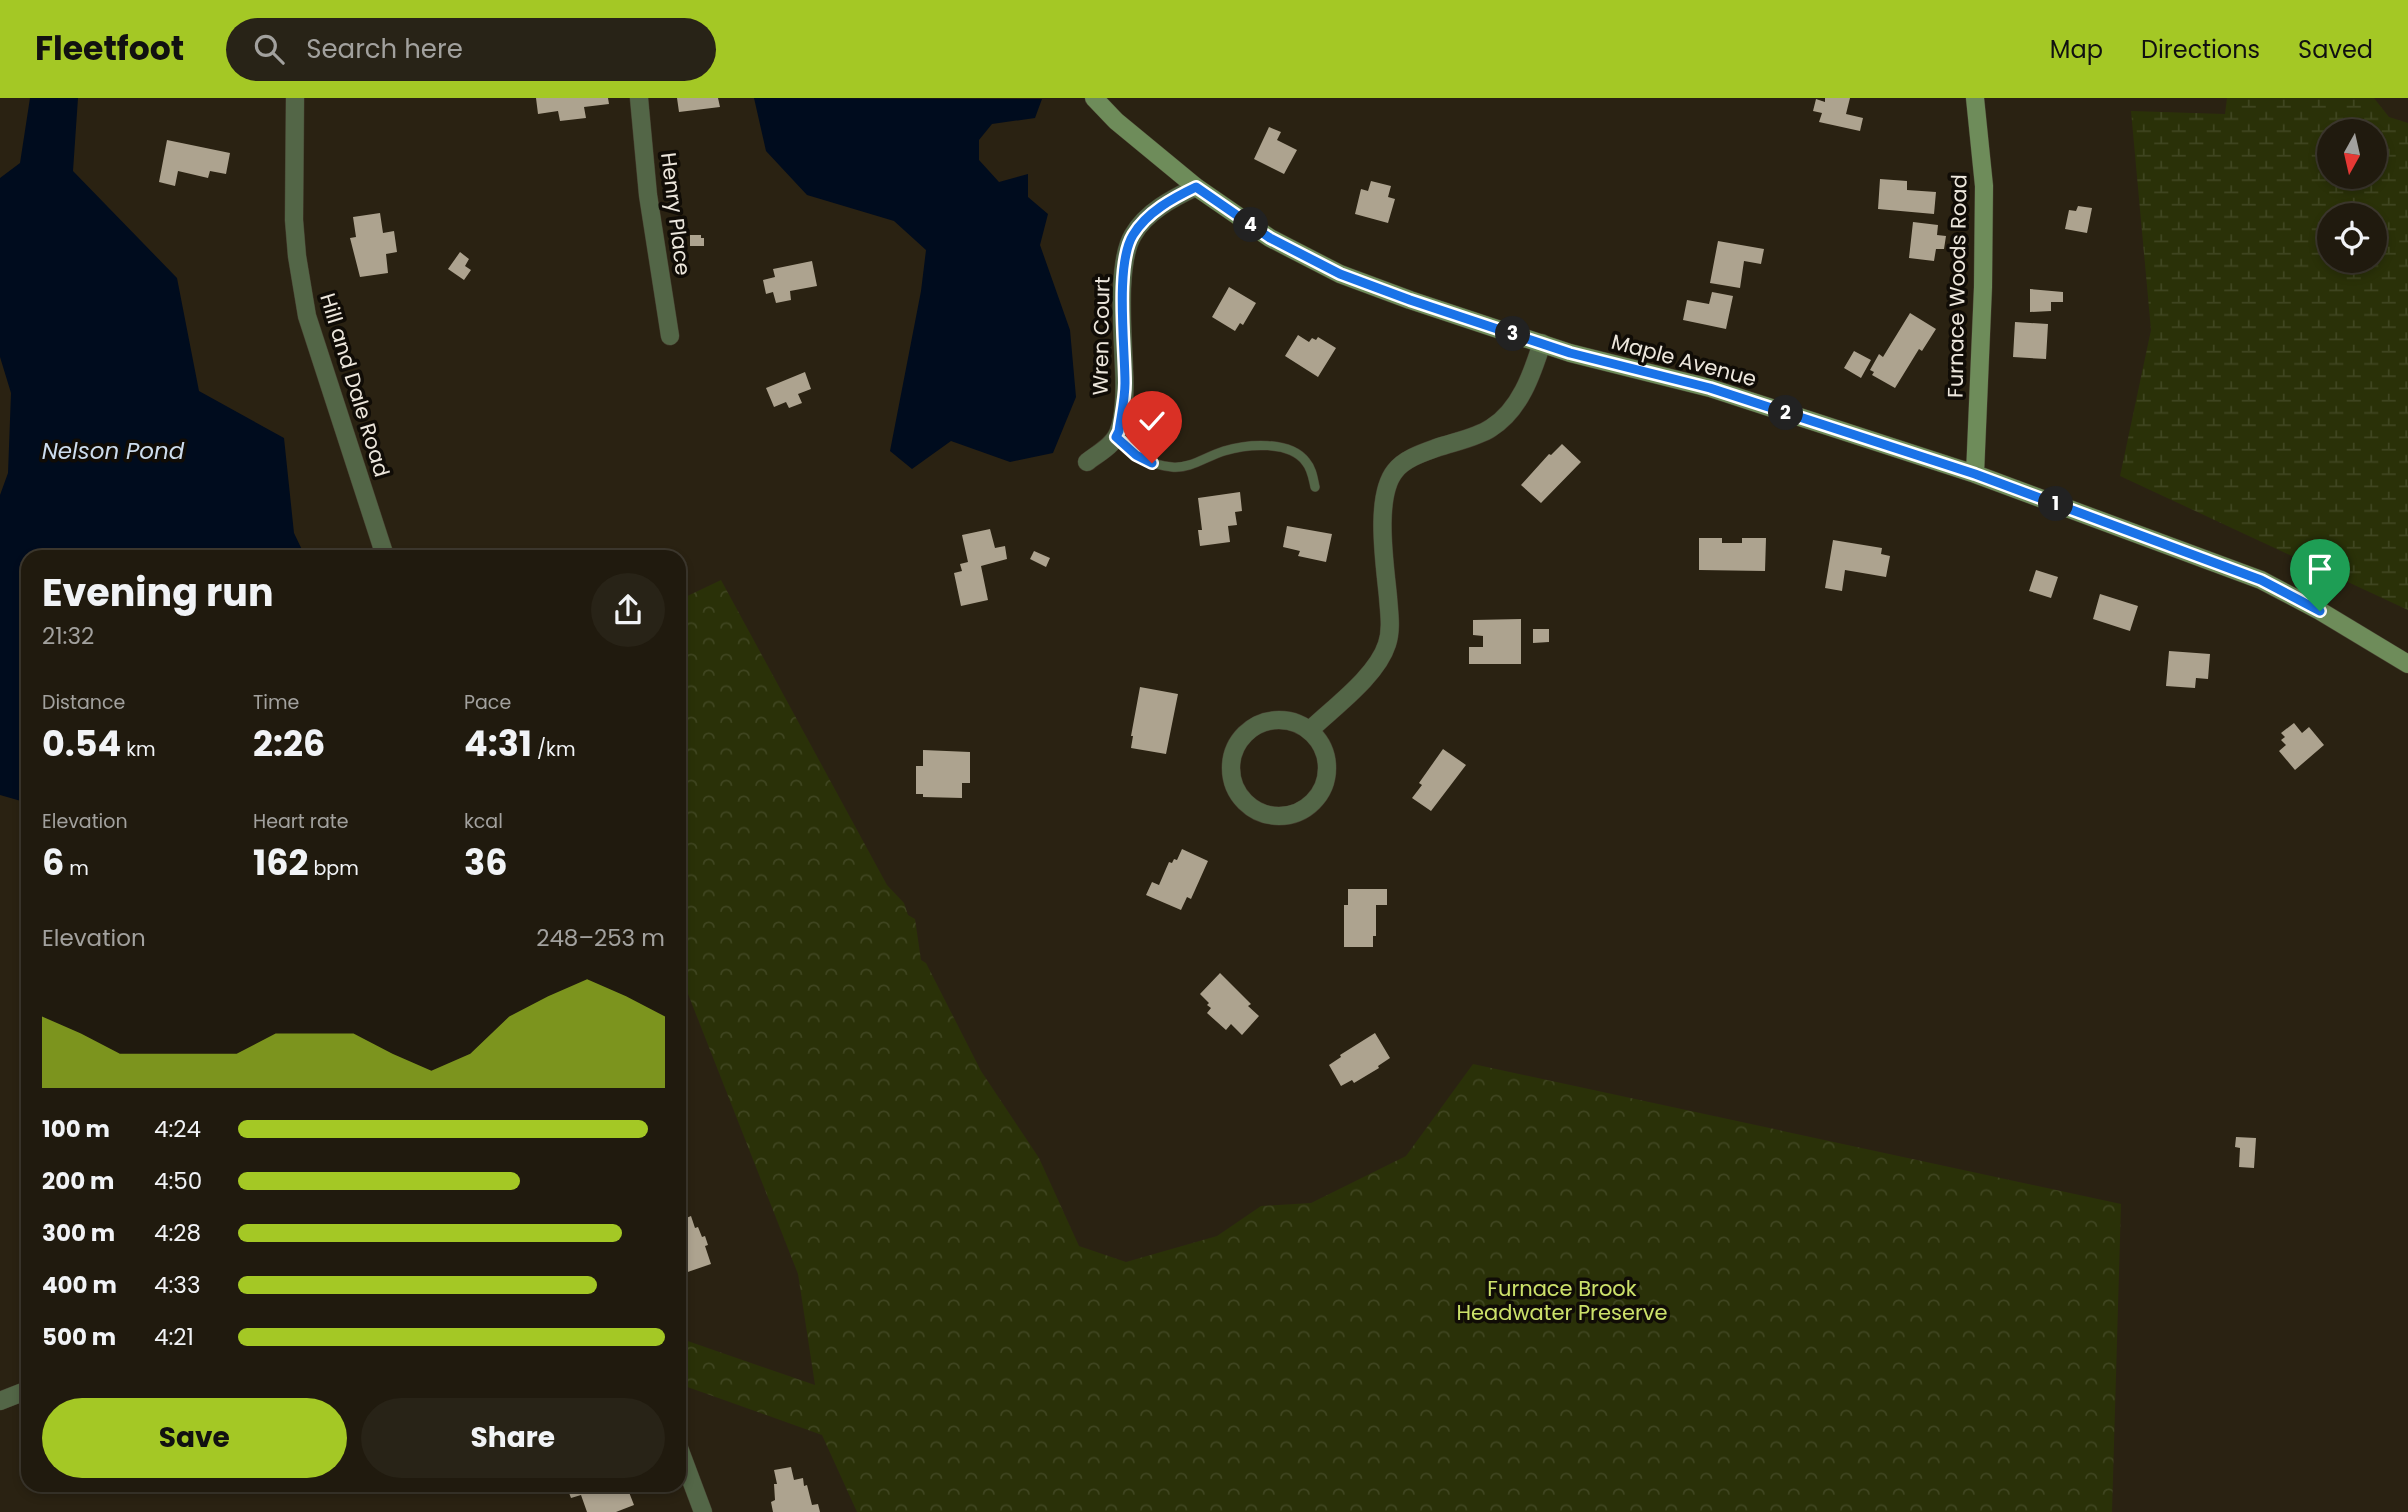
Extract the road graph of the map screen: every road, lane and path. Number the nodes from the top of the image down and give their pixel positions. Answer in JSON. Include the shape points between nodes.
{"nodes":[{"id":1,"x":295,"y":98,"type":"edge"},
{"id":2,"x":639,"y":98,"type":"edge"},
{"id":3,"x":1094,"y":98,"type":"edge"},
{"id":4,"x":1975,"y":98,"type":"edge"},
{"id":5,"x":1196,"y":187,"type":"junction"},
{"id":6,"x":670,"y":336,"type":"dead end"},
{"id":7,"x":1542,"y":343,"type":"junction"},
{"id":8,"x":1116,"y":437,"type":"junction"},
{"id":9,"x":1087,"y":462,"type":"dead end"},
{"id":10,"x":1975,"y":474,"type":"junction"},
{"id":11,"x":1315,"y":487,"type":"dead end"},
{"id":12,"x":383,"y":550,"type":"edge"},
{"id":13,"x":2408,"y":664,"type":"edge"},
{"id":14,"x":1310,"y":730,"type":"junction"},
{"id":15,"x":21,"y":1393,"type":"edge"},
{"id":16,"x":0,"y":1401,"type":"edge"},
{"id":17,"x":686,"y":1467,"type":"edge"},
{"id":18,"x":703,"y":1512,"type":"edge"}],
"edges":[{"from":1,"to":12,"type":"street","name":"Hill and Dale Road","via":[[294,219],[307,316]]},
{"from":2,"to":6,"type":"street","name":"Henry Place","via":[[648,195]]},
{"from":3,"to":5,"type":"street","name":"Maple Avenue"},
{"from":4,"to":10,"type":"street","name":"Furnace Woods Road","via":[[1984,186]]},
{"from":5,"to":7,"type":"street","name":"Maple Avenue","via":[[1270,238],[1340,274]]},
{"from":5,"to":8,"type":"street","name":"Wren Court","via":[[1155,211],[1128,245],[1122,324],[1125,386]]},
{"from":7,"to":10,"type":"street","name":"Maple Avenue","via":[[1710,388]]},
{"from":7,"to":14,"type":"street","via":[[1520,398],[1491,429],[1425,452],[1394,471],[1384,509],[1388,643],[1368,674]]},
{"from":8,"to":9,"type":"street"},
{"from":8,"to":11,"type":"lane","via":[[1136,455],[1174,468],[1243,446],[1280,448],[1307,462]]},
{"from":10,"to":13,"type":"street","name":"Maple Avenue","via":[[2261,580]]},
{"from":14,"to":14,"type":"street","via":[[1296,722],[1264,722],[1238,741],[1231,772],[1243,801],[1264,814],[1289,816],[1310,806],[1326,783],[1328,768],[1320,741]]},
{"from":15,"to":16,"type":"street"},
{"from":17,"to":18,"type":"street"}]}
